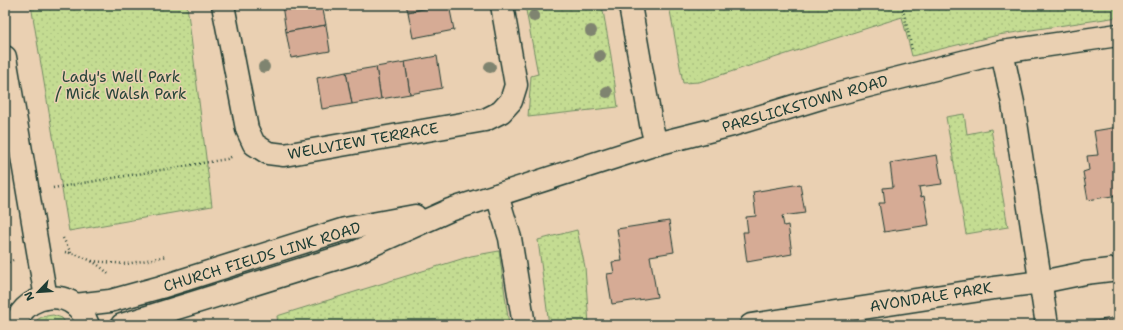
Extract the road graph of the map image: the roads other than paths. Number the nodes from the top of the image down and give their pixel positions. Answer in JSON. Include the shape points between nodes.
{"nodes":[{"id":1,"x":223,"y":5,"type":"edge"},
{"id":2,"x":502,"y":5,"type":"edge"},
{"id":3,"x":630,"y":5,"type":"edge"},
{"id":4,"x":1118,"y":35,"type":"edge"},
{"id":5,"x":1002,"y":52,"type":"junction"},
{"id":6,"x":5,"y":57,"type":"edge"},
{"id":7,"x":656,"y":144,"type":"junction"},
{"id":8,"x":497,"y":195,"type":"junction"},
{"id":9,"x":450,"y":210,"type":"junction"},
{"id":10,"x":1118,"y":268,"type":"edge"},
{"id":11,"x":1041,"y":282,"type":"junction"},
{"id":12,"x":46,"y":298,"type":"junction"},
{"id":13,"x":75,"y":305,"type":"junction"},
{"id":14,"x":15,"y":324,"type":"edge"},
{"id":15,"x":88,"y":325,"type":"edge"},
{"id":16,"x":122,"y":325,"type":"edge"},
{"id":17,"x":524,"y":325,"type":"edge"},
{"id":18,"x":751,"y":325,"type":"edge"},
{"id":19,"x":1047,"y":325,"type":"edge"}],
"edges":[{"from":1,"to":2,"type":"street","name":"WELLVIEW TERRACE","via":[[247,129],[254,144],[268,153],[284,155],[485,120],[501,112],[512,101],[516,85]]},
{"from":3,"to":7,"type":"street"},
{"from":4,"to":5,"type":"street","name":"PARSLICKSTOWN ROAD"},
{"from":5,"to":7,"type":"street","name":"PARSLICKSTOWN ROAD","via":[[824,97],[732,125]]},
{"from":5,"to":11,"type":"street","via":[[1013,103]]},
{"from":6,"to":12,"type":"street"},
{"from":7,"to":8,"type":"street","name":"PARSLICKSTOWN ROAD"},
{"from":8,"to":9,"type":"street","name":"CHURCH FIELDS LINK ROAD"},
{"from":8,"to":17,"type":"street","via":[[510,238]]},
{"from":9,"to":13,"type":"street","name":"CHURCH FIELDS LINK ROAD","via":[[345,229],[137,294],[110,301]]},
{"from":9,"to":16,"type":"street","name":"CHURCH FIELDS LINK ROAD","via":[[354,253]]},
{"from":10,"to":11,"type":"street","name":"AVONDALE PARK"},
{"from":11,"to":18,"type":"street","name":"AVONDALE PARK"},
{"from":11,"to":19,"type":"street"},
{"from":12,"to":13,"type":"street","via":[[65,299]]},
{"from":12,"to":14,"type":"street","via":[[31,303]]},
{"from":13,"to":15,"type":"street","via":[[83,313]]}]}
